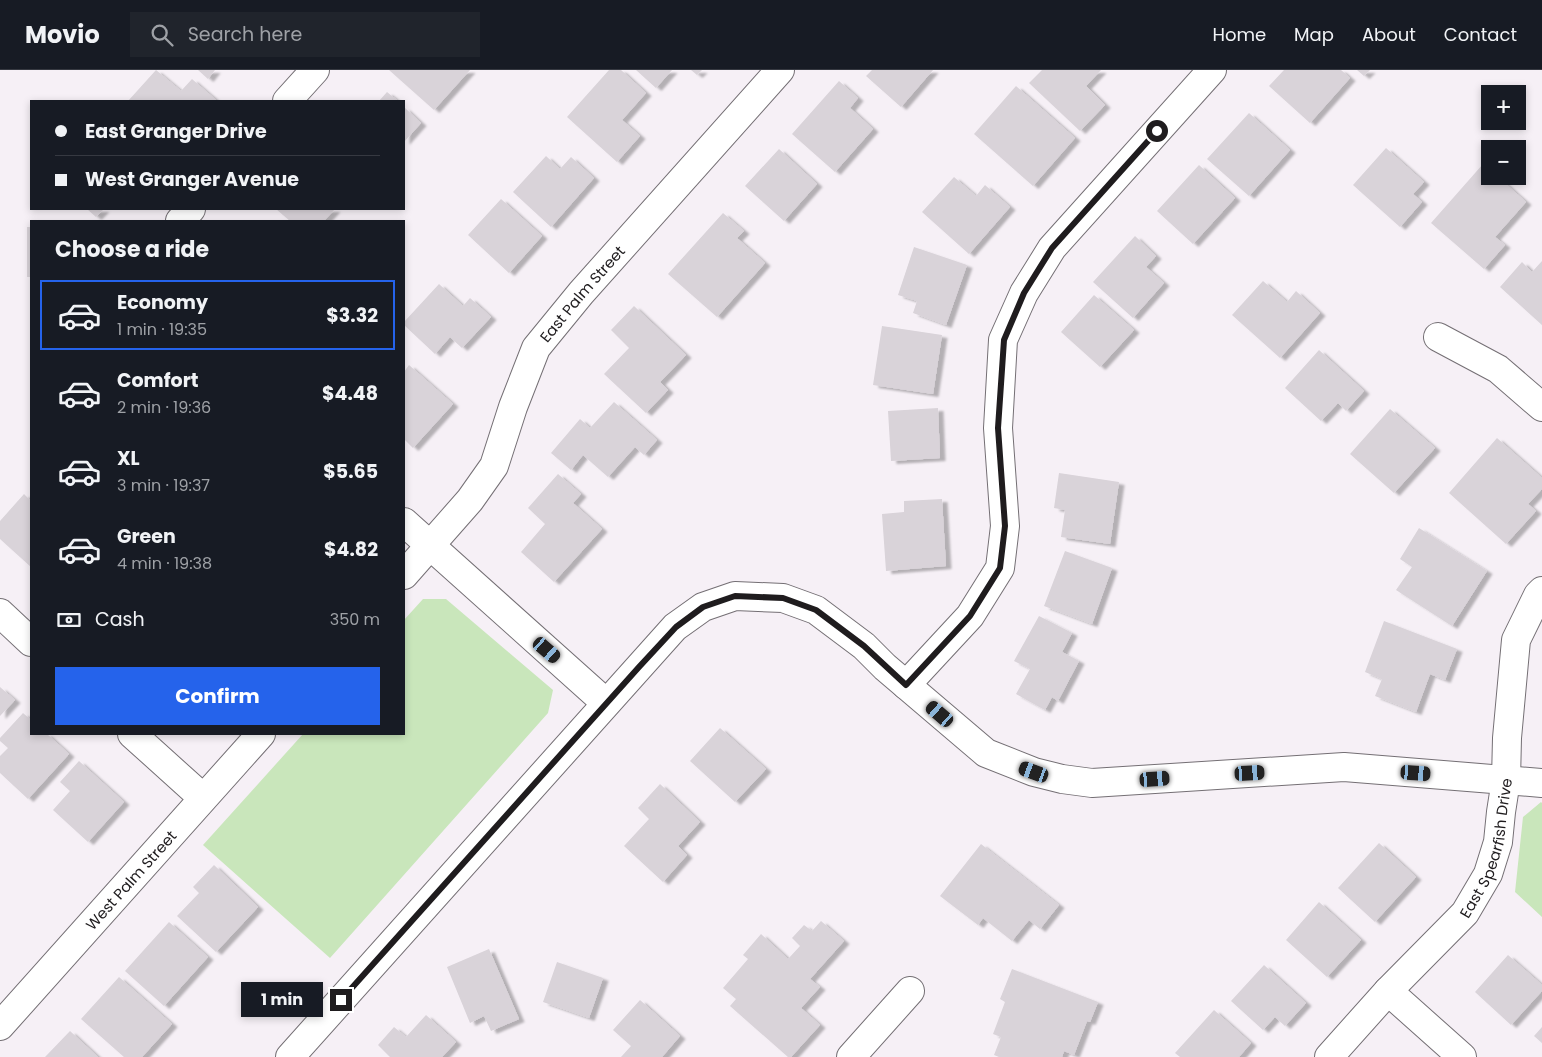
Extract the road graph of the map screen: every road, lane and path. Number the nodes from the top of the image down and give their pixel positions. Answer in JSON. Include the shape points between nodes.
{"nodes":[{"id":1,"x":315,"y":70,"type":"edge"},
{"id":2,"x":780,"y":70,"type":"edge"},
{"id":3,"x":1209,"y":71,"type":"edge"},
{"id":4,"x":288,"y":100,"type":"edge"},
{"id":5,"x":190,"y":210,"type":"edge"},
{"id":6,"x":181,"y":220,"type":"edge"},
{"id":7,"x":1438,"y":336,"type":"dead end"},
{"id":8,"x":1542,"y":408,"type":"edge"},
{"id":9,"x":405,"y":523,"type":"edge"},
{"id":10,"x":430,"y":546,"type":"junction"},
{"id":11,"x":405,"y":574,"type":"edge"},
{"id":12,"x":1542,"y":590,"type":"edge"},
{"id":13,"x":0,"y":613,"type":"edge"},
{"id":14,"x":30,"y":641,"type":"edge"},
{"id":15,"x":906,"y":685,"type":"junction"},
{"id":16,"x":606,"y":703,"type":"junction"},
{"id":17,"x":133,"y":735,"type":"edge"},
{"id":18,"x":260,"y":735,"type":"edge"},
{"id":19,"x":1506,"y":780,"type":"junction"},
{"id":20,"x":1542,"y":783,"type":"edge"},
{"id":21,"x":203,"y":798,"type":"junction"},
{"id":22,"x":910,"y":991,"type":"dead end"},
{"id":23,"x":1388,"y":991,"type":"junction"},
{"id":24,"x":0,"y":1026,"type":"edge"},
{"id":25,"x":290,"y":1057,"type":"edge"},
{"id":26,"x":851,"y":1057,"type":"edge"},
{"id":27,"x":1329,"y":1057,"type":"edge"},
{"id":28,"x":1462,"y":1057,"type":"edge"}],
"edges":[{"from":1,"to":4,"type":"street"},
{"from":2,"to":10,"type":"street","name":"East Palm Street","via":[[536,348],[494,466]]},
{"from":3,"to":15,"type":"street","via":[[1052,248],[1024,293],[1004,340],[998,428],[1005,526],[1000,568],[970,616]]},
{"from":5,"to":6,"type":"street"},
{"from":7,"to":8,"type":"street","via":[[1498,368]]},
{"from":9,"to":10,"type":"street"},
{"from":10,"to":11,"type":"street"},
{"from":10,"to":16,"type":"street"},
{"from":12,"to":19,"type":"street","name":"East Spearfish Drive","via":[[1516,640]]},
{"from":13,"to":14,"type":"street"},
{"from":15,"to":16,"type":"street","via":[[864,646],[816,610],[783,598],[735,596],[703,607],[676,627]]},
{"from":15,"to":19,"type":"street","via":[[986,753],[1034,772],[1092,783],[1344,767]]},
{"from":16,"to":25,"type":"street"},
{"from":17,"to":21,"type":"street"},
{"from":18,"to":21,"type":"street","name":"West Palm Street"},
{"from":19,"to":20,"type":"street"},
{"from":19,"to":23,"type":"street","name":"East Spearfish Drive","via":[[1498,842],[1488,874],[1465,913]]},
{"from":21,"to":24,"type":"street","name":"West Palm Street"},
{"from":22,"to":26,"type":"street"},
{"from":23,"to":27,"type":"street","name":"East Spearfish Drive"},
{"from":23,"to":28,"type":"street"}]}
